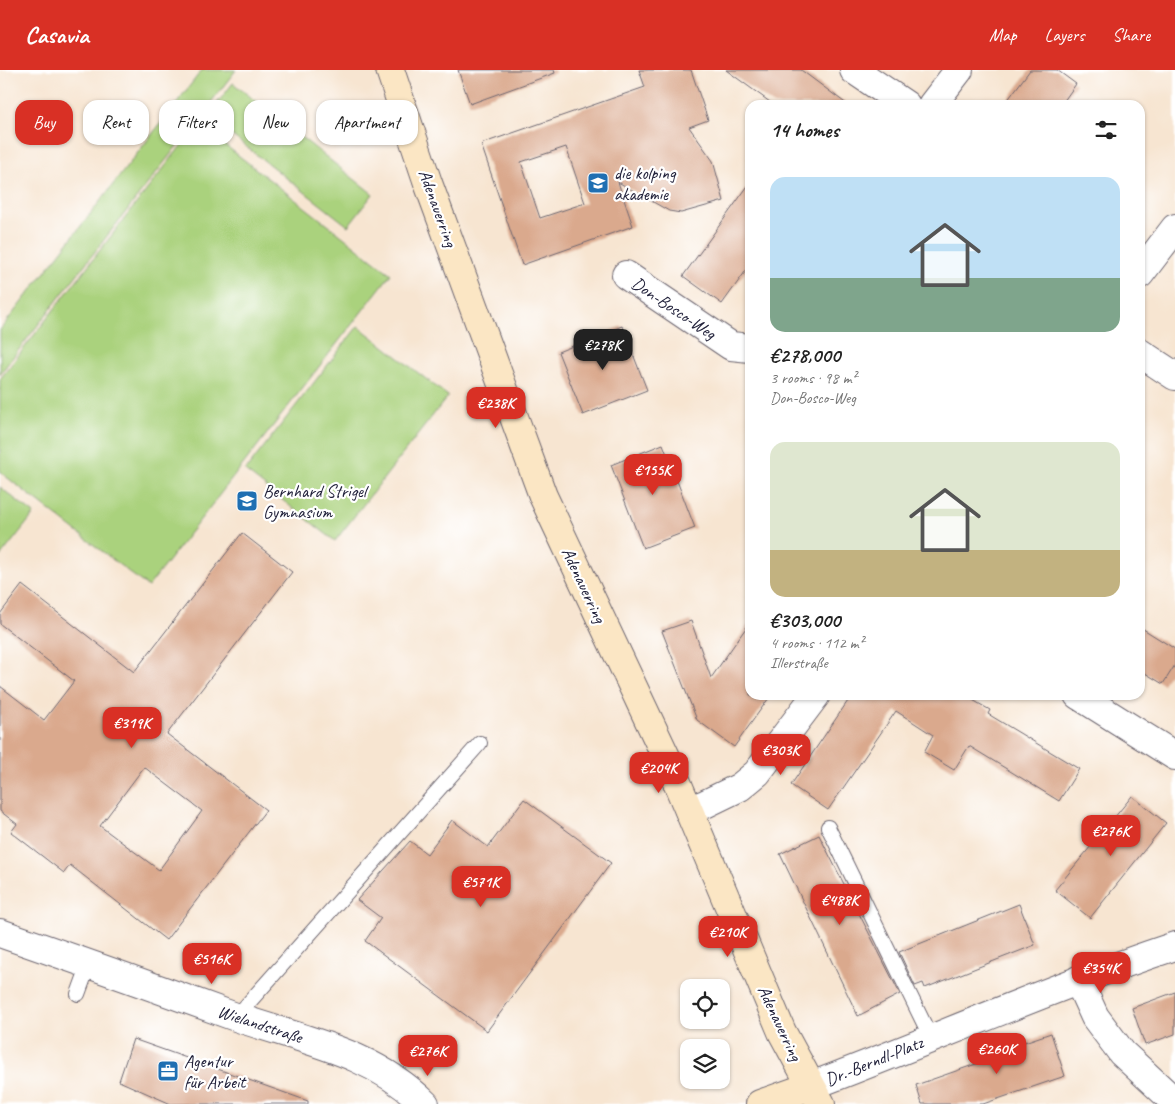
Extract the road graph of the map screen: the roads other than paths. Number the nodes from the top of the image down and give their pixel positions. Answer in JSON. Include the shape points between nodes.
{"nodes":[{"id":1,"x":390,"y":70,"type":"edge"},
{"id":2,"x":854,"y":70,"type":"edge"},
{"id":3,"x":959,"y":70,"type":"edge"},
{"id":4,"x":899,"y":100,"type":"edge"},
{"id":5,"x":936,"y":100,"type":"edge"},
{"id":6,"x":1175,"y":228,"type":"edge"},
{"id":7,"x":1145,"y":267,"type":"edge"},
{"id":8,"x":626,"y":276,"type":"dead end"},
{"id":9,"x":745,"y":347,"type":"edge"},
{"id":10,"x":1145,"y":356,"type":"edge"},
{"id":11,"x":1175,"y":376,"type":"edge"},
{"id":12,"x":812,"y":700,"type":"edge"},
{"id":13,"x":1086,"y":700,"type":"edge"},
{"id":14,"x":480,"y":743,"type":"dead end"},
{"id":15,"x":1175,"y":756,"type":"edge"},
{"id":16,"x":689,"y":810,"type":"junction"},
{"id":17,"x":828,"y":827,"type":"dead end"},
{"id":18,"x":0,"y":933,"type":"edge"},
{"id":19,"x":1175,"y":946,"type":"edge"},
{"id":20,"x":89,"y":964,"type":"junction"},
{"id":21,"x":1078,"y":980,"type":"junction"},
{"id":22,"x":78,"y":994,"type":"dead end"},
{"id":23,"x":236,"y":1017,"type":"junction"},
{"id":24,"x":931,"y":1038,"type":"junction"},
{"id":25,"x":816,"y":1095,"type":"edge"},
{"id":26,"x":1175,"y":1102,"type":"edge"},
{"id":27,"x":425,"y":1104,"type":"edge"},
{"id":28,"x":760,"y":1104,"type":"edge"}],
"edges":[{"from":1,"to":16,"type":"main road","name":"Adenauerring","via":[[543,496]]},
{"from":2,"to":4,"type":"street"},
{"from":3,"to":5,"type":"street"},
{"from":6,"to":7,"type":"street"},
{"from":8,"to":9,"type":"street","name":"Don-Bosco-Weg","via":[[731,346]]},
{"from":10,"to":11,"type":"street"},
{"from":12,"to":16,"type":"street","via":[[757,773],[742,785]]},
{"from":13,"to":15,"type":"street"},
{"from":14,"to":23,"type":"lane"},
{"from":16,"to":25,"type":"main road","name":"Adenauerring","via":[[782,1032]]},
{"from":17,"to":24,"type":"lane"},
{"from":18,"to":20,"type":"street","name":"Wielandstraße"},
{"from":19,"to":21,"type":"street","name":"Dr.-Berndl-Platz"},
{"from":20,"to":22,"type":"lane"},
{"from":20,"to":23,"type":"street","name":"Wielandstraße"},
{"from":21,"to":24,"type":"street","name":"Dr.-Berndl-Platz"},
{"from":21,"to":26,"type":"street","via":[[1095,1017],[1122,1053]]},
{"from":23,"to":27,"type":"street","name":"Wielandstraße","via":[[359,1058],[401,1082]]},
{"from":24,"to":25,"type":"street","name":"Dr.-Berndl-Platz"},
{"from":25,"to":28,"type":"main road","name":"Dr.-Berndl-Platz"}]}
